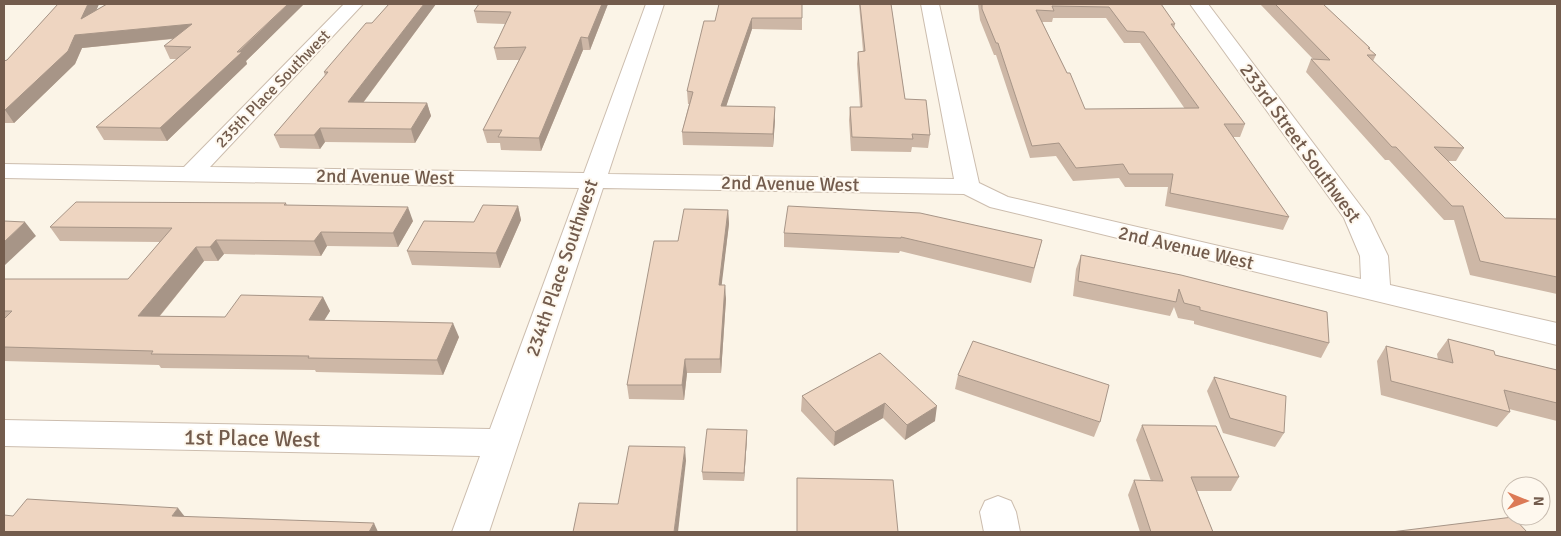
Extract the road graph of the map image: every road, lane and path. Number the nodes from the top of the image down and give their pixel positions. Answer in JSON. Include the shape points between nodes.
{"nodes":[{"id":1,"x":354,"y":4,"type":"edge"},
{"id":2,"x":655,"y":4,"type":"edge"},
{"id":3,"x":930,"y":4,"type":"edge"},
{"id":4,"x":1199,"y":4,"type":"edge"},
{"id":5,"x":4,"y":171,"type":"edge"},
{"id":6,"x":191,"y":173,"type":"junction"},
{"id":7,"x":593,"y":180,"type":"junction"},
{"id":8,"x":968,"y":187,"type":"junction"},
{"id":9,"x":1376,"y":292,"type":"junction"},
{"id":10,"x":1557,"y":334,"type":"edge"},
{"id":11,"x":4,"y":433,"type":"edge"},
{"id":12,"x":501,"y":443,"type":"junction"},
{"id":13,"x":471,"y":532,"type":"edge"}],
"edges":[{"from":1,"to":6,"type":"street","name":"235th Place Southwest"},
{"from":2,"to":7,"type":"street","name":"234th Place Southwest"},
{"from":3,"to":8,"type":"street"},
{"from":4,"to":9,"type":"street","name":"233rd Street Southwest","via":[[1356,217],[1374,256]]},
{"from":5,"to":6,"type":"street","name":"2nd Avenue West"},
{"from":6,"to":7,"type":"street","name":"2nd Avenue West"},
{"from":7,"to":8,"type":"street","name":"2nd Avenue West"},
{"from":7,"to":12,"type":"street","name":"234th Place Southwest"},
{"from":8,"to":9,"type":"street","name":"2nd Avenue West","via":[[1000,202]]},
{"from":9,"to":10,"type":"street","name":"2nd Avenue West"},
{"from":11,"to":12,"type":"street","name":"1st Place West"},
{"from":12,"to":13,"type":"street","name":"234th Place Southwest"}]}
